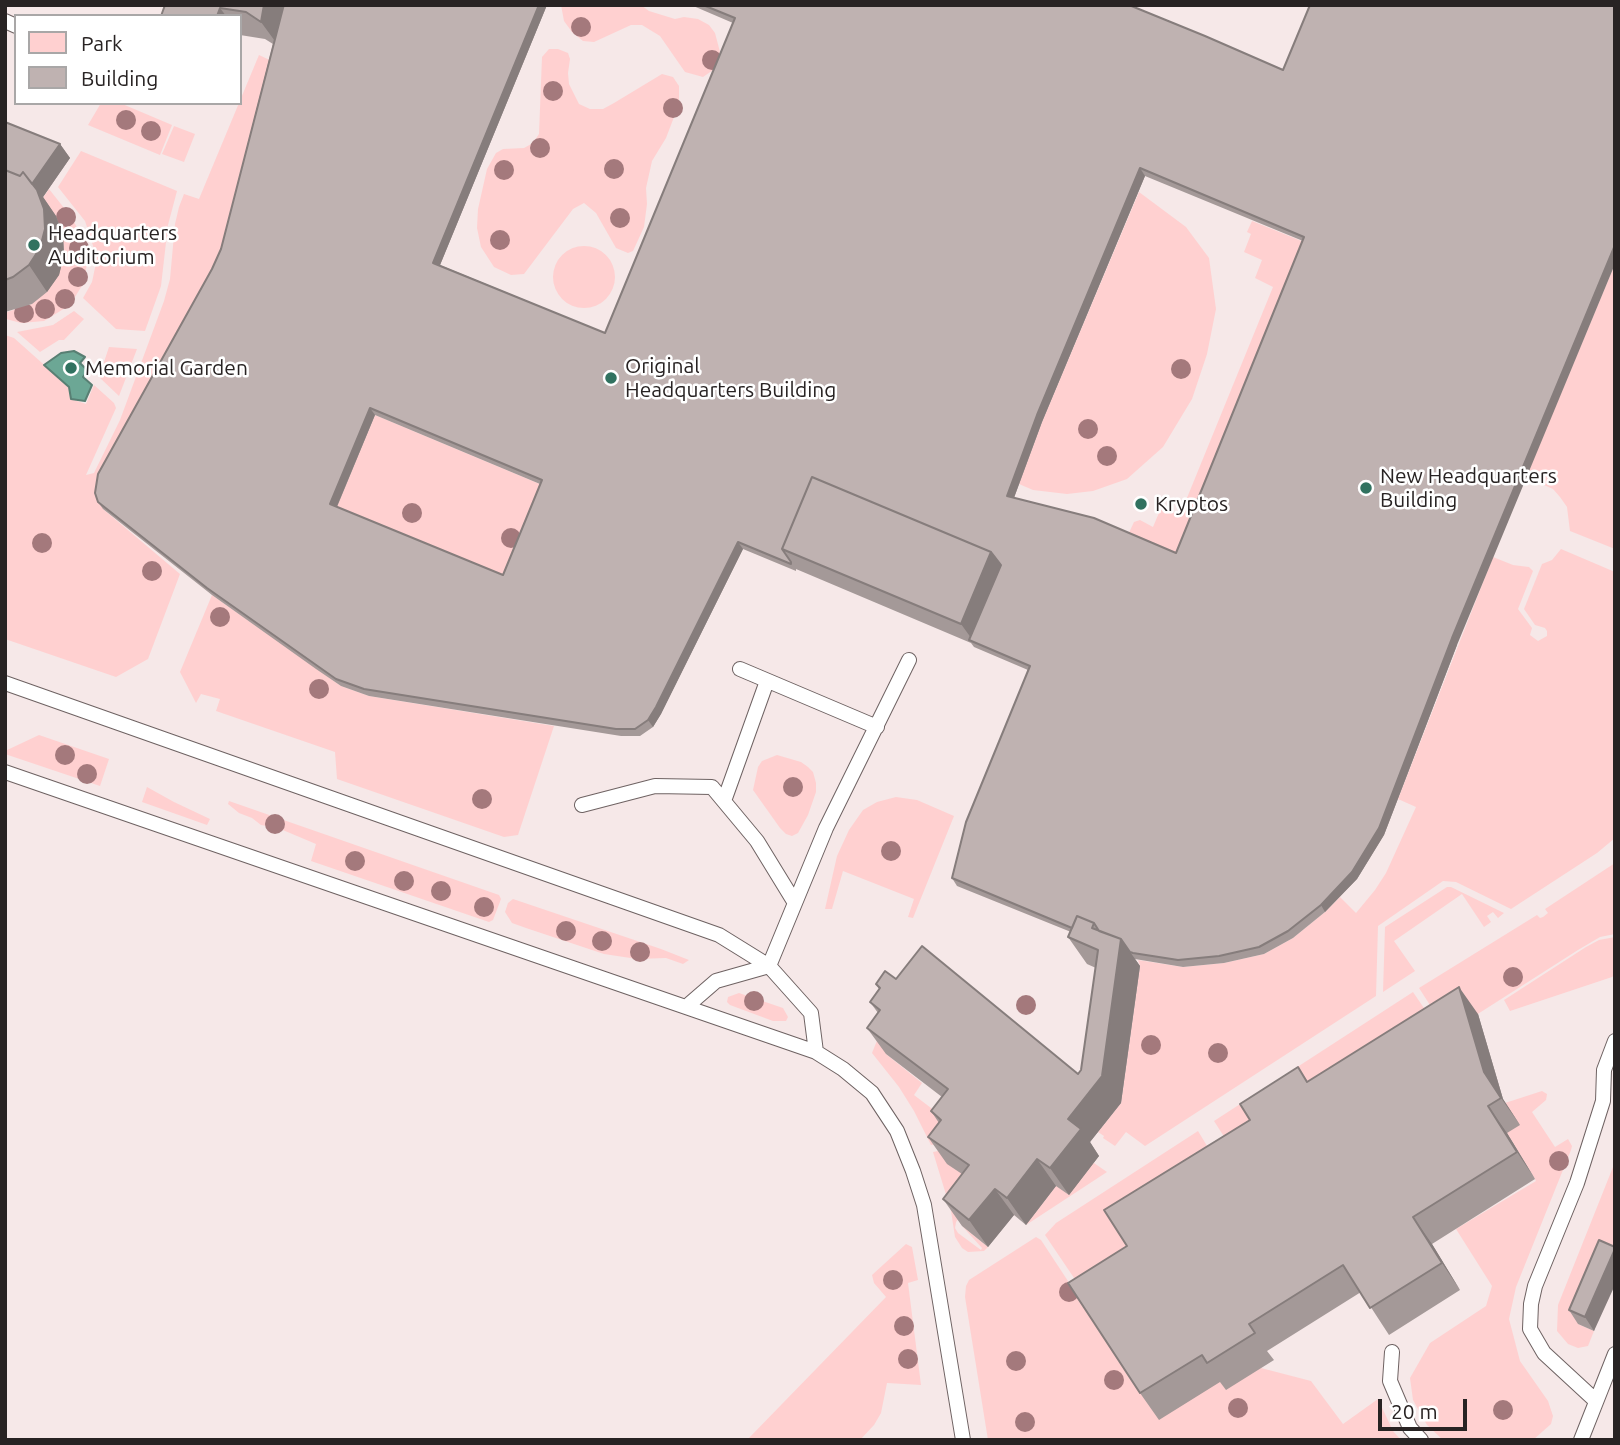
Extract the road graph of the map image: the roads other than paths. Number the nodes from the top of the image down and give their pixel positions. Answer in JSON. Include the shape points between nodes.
{"nodes":[{"id":1,"x":909,"y":660,"type":"dead end"},
{"id":2,"x":740,"y":669,"type":"dead end"},
{"id":3,"x":768,"y":681,"type":"junction"},
{"id":4,"x":5,"y":683,"type":"edge"},
{"id":5,"x":877,"y":727,"type":"junction"},
{"id":6,"x":5,"y":772,"type":"edge"},
{"id":7,"x":724,"y":801,"type":"junction"},
{"id":8,"x":582,"y":804,"type":"dead end"},
{"id":9,"x":795,"y":903,"type":"junction"},
{"id":10,"x":769,"y":966,"type":"junction"},
{"id":11,"x":686,"y":1007,"type":"junction"},
{"id":12,"x":1615,"y":1041,"type":"edge"},
{"id":13,"x":816,"y":1052,"type":"junction"},
{"id":14,"x":1392,"y":1352,"type":"dead end"},
{"id":15,"x":1615,"y":1354,"type":"edge"},
{"id":16,"x":1597,"y":1401,"type":"junction"},
{"id":17,"x":962,"y":1440,"type":"edge"},
{"id":18,"x":1421,"y":1440,"type":"edge"},
{"id":19,"x":1581,"y":1440,"type":"edge"}],
"edges":[{"from":1,"to":5,"type":"lane"},
{"from":2,"to":3,"type":"lane"},
{"from":3,"to":5,"type":"lane"},
{"from":3,"to":7,"type":"lane"},
{"from":4,"to":10,"type":"lane","via":[[719,935]]},
{"from":5,"to":9,"type":"lane","via":[[826,828]]},
{"from":6,"to":11,"type":"lane"},
{"from":7,"to":8,"type":"lane","via":[[712,787],[655,786]]},
{"from":7,"to":9,"type":"lane","via":[[757,841]]},
{"from":9,"to":10,"type":"lane"},
{"from":10,"to":11,"type":"lane","via":[[716,981]]},
{"from":10,"to":13,"type":"lane","via":[[811,1013]]},
{"from":11,"to":13,"type":"lane"},
{"from":12,"to":16,"type":"lane","via":[[1604,1070],[1603,1101],[1577,1183],[1531,1304],[1530,1329],[1544,1353]]},
{"from":13,"to":17,"type":"lane","via":[[872,1093],[897,1131],[913,1171],[924,1205]]},
{"from":14,"to":18,"type":"lane","via":[[1391,1381],[1410,1428]]},
{"from":15,"to":16,"type":"lane"},
{"from":16,"to":19,"type":"lane"}]}
